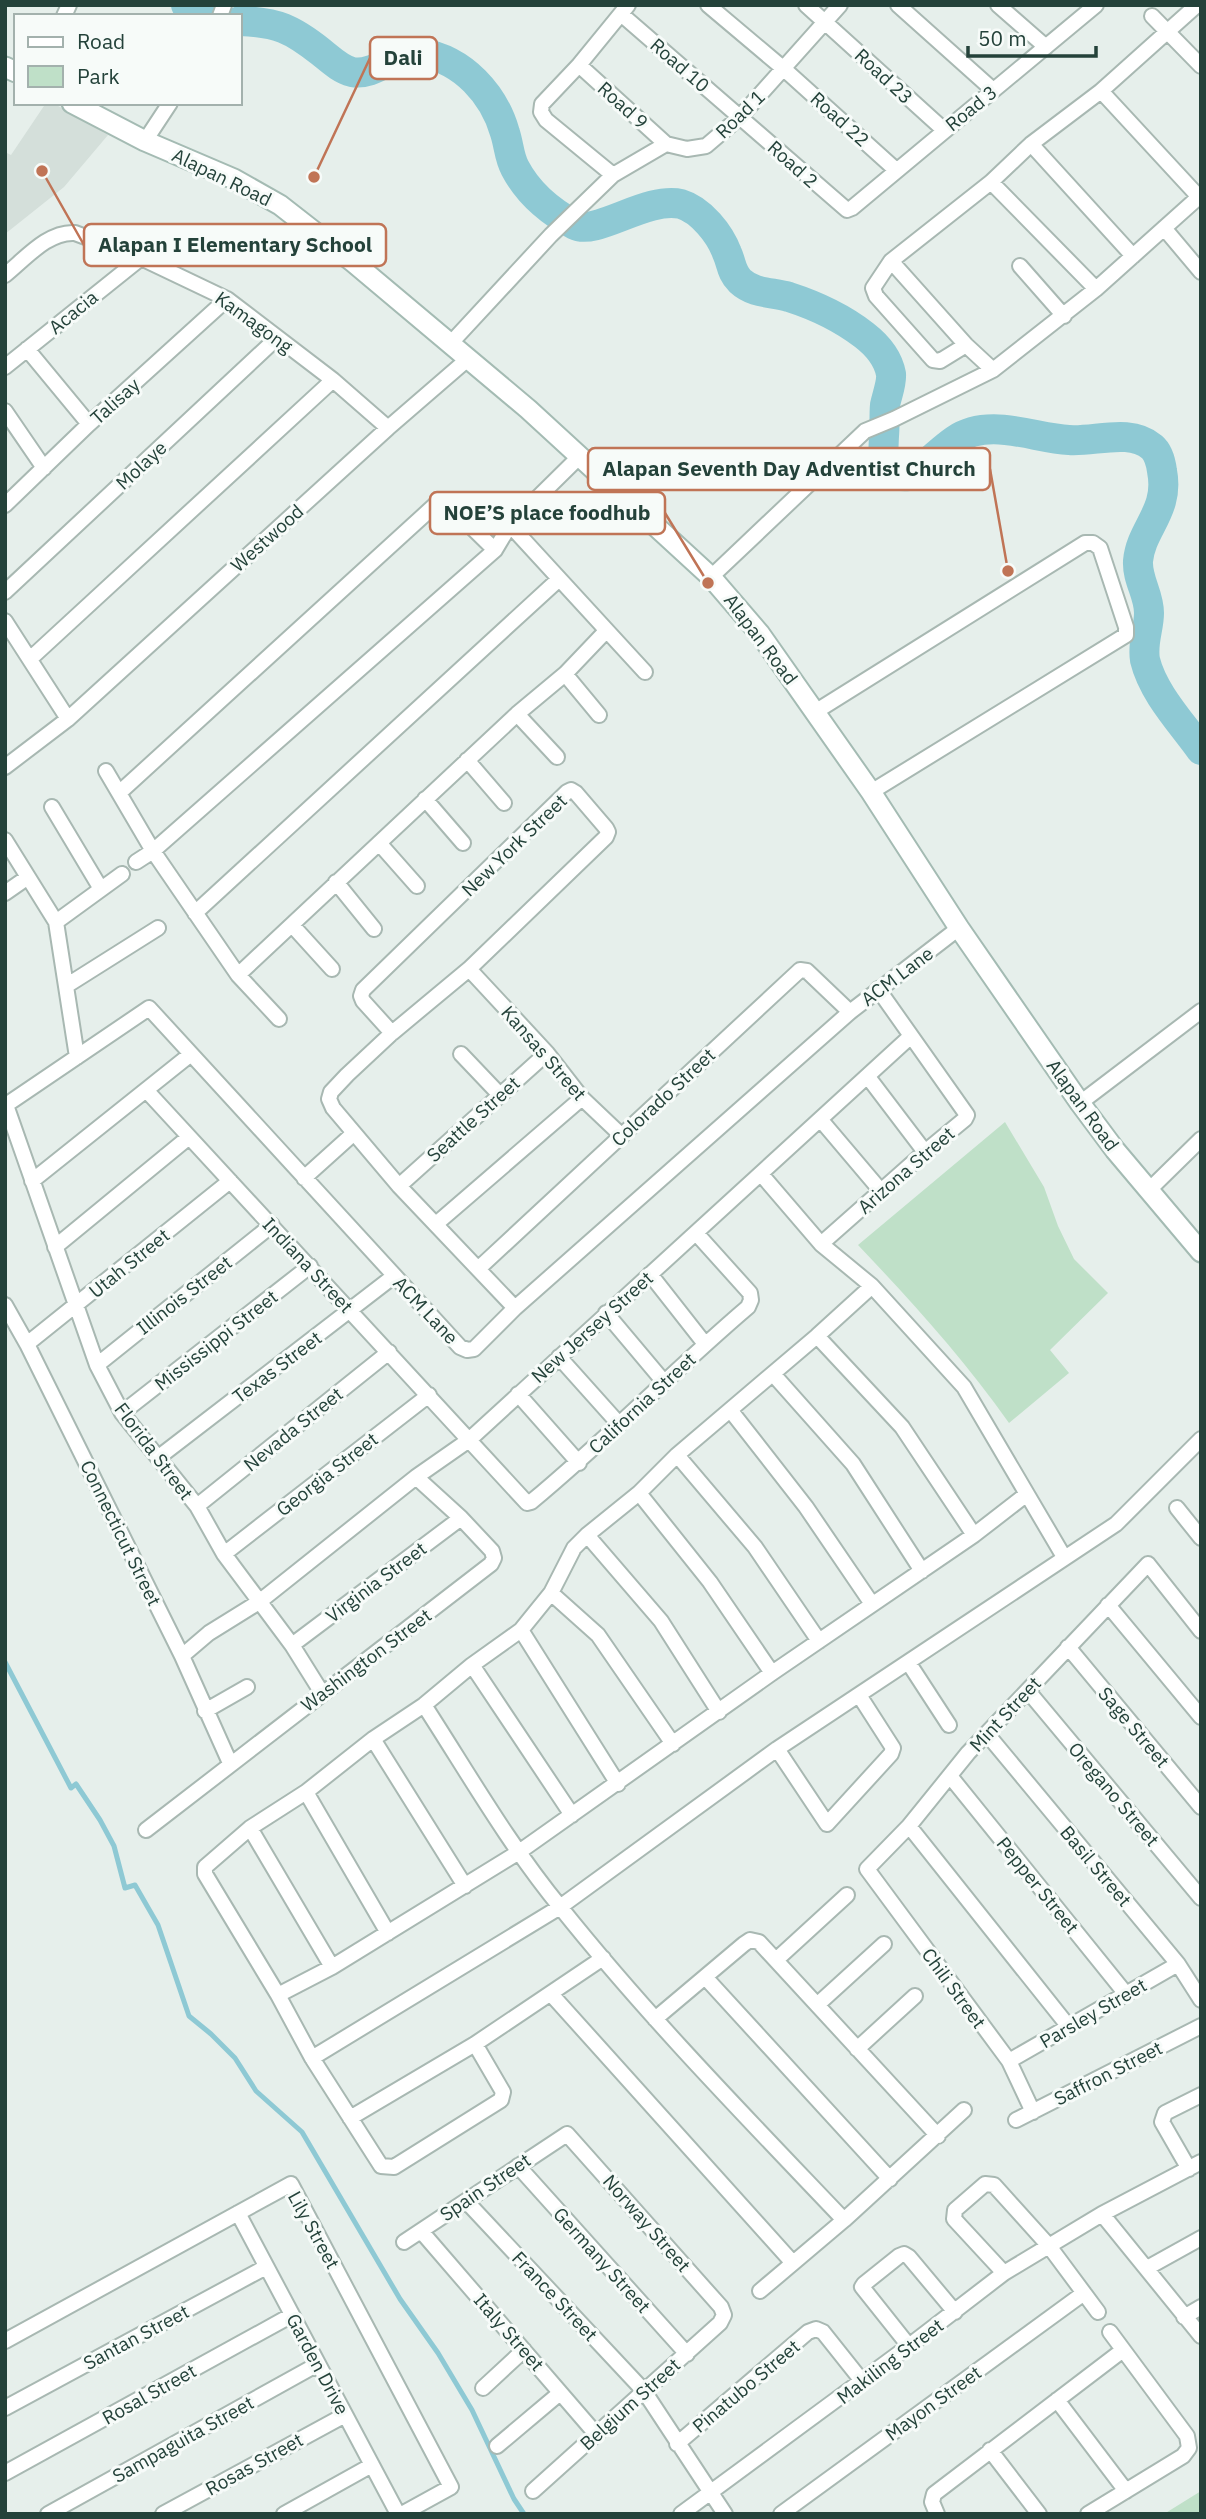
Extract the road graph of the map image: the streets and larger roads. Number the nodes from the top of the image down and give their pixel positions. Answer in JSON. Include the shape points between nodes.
{"nodes":[{"id":1,"x":708,"y":5,"type":"edge"},
{"id":2,"x":806,"y":5,"type":"edge"},
{"id":3,"x":840,"y":5,"type":"edge"},
{"id":4,"x":898,"y":5,"type":"edge"},
{"id":5,"x":998,"y":5,"type":"edge"},
{"id":6,"x":1197,"y":5,"type":"edge"},
{"id":7,"x":1091,"y":7,"type":"edge"},
{"id":8,"x":625,"y":9,"type":"edge"},
{"id":9,"x":1152,"y":16,"type":"dead end"},
{"id":10,"x":824,"y":21,"type":"junction"},
{"id":11,"x":1167,"y":30,"type":"junction"},
{"id":12,"x":1046,"y":47,"type":"junction"},
{"id":13,"x":579,"y":65,"type":"junction"},
{"id":14,"x":1201,"y":66,"type":"edge"},
{"id":15,"x":784,"y":69,"type":"junction"},
{"id":16,"x":993,"y":90,"type":"junction"},
{"id":17,"x":1101,"y":91,"type":"junction"},
{"id":18,"x":76,"y":105,"type":"edge"},
{"id":19,"x":169,"y":105,"type":"edge"},
{"id":20,"x":740,"y":117,"type":"junction"},
{"id":21,"x":944,"y":130,"type":"junction"},
{"id":22,"x":145,"y":141,"type":"junction"},
{"id":23,"x":666,"y":144,"type":"junction"},
{"id":24,"x":1031,"y":144,"type":"junction"},
{"id":25,"x":896,"y":170,"type":"junction"},
{"id":26,"x":613,"y":174,"type":"junction"},
{"id":27,"x":991,"y":182,"type":"junction"},
{"id":28,"x":1200,"y":196,"type":"edge"},
{"id":29,"x":847,"y":210,"type":"joint"},
{"id":30,"x":1164,"y":228,"type":"junction"},
{"id":31,"x":1133,"y":256,"type":"junction"},
{"id":32,"x":141,"y":258,"type":"junction"},
{"id":33,"x":891,"y":261,"type":"junction"},
{"id":34,"x":1020,"y":266,"type":"dead end"},
{"id":35,"x":1201,"y":272,"type":"edge"},
{"id":36,"x":5,"y":275,"type":"edge"},
{"id":37,"x":1096,"y":289,"type":"junction"},
{"id":38,"x":227,"y":299,"type":"junction"},
{"id":39,"x":1064,"y":316,"type":"junction"},
{"id":40,"x":277,"y":338,"type":"junction"},
{"id":41,"x":450,"y":344,"type":"junction"},
{"id":42,"x":966,"y":345,"type":"junction"},
{"id":43,"x":27,"y":349,"type":"junction"},
{"id":44,"x":469,"y":358,"type":"junction"},
{"id":45,"x":5,"y":367,"type":"edge"},
{"id":46,"x":993,"y":370,"type":"junction"},
{"id":47,"x":333,"y":380,"type":"junction"},
{"id":48,"x":5,"y":411,"type":"edge"},
{"id":49,"x":89,"y":424,"type":"junction"},
{"id":50,"x":388,"y":428,"type":"junction"},
{"id":51,"x":579,"y":457,"type":"junction"},
{"id":52,"x":44,"y":468,"type":"junction"},
{"id":53,"x":5,"y":505,"type":"edge"},
{"id":54,"x":510,"y":525,"type":"junction"},
{"id":55,"x":495,"y":550,"type":"junction"},
{"id":56,"x":711,"y":577,"type":"junction"},
{"id":57,"x":558,"y":580,"type":"junction"},
{"id":58,"x":5,"y":592,"type":"edge"},
{"id":59,"x":5,"y":621,"type":"edge"},
{"id":60,"x":606,"y":631,"type":"junction"},
{"id":61,"x":30,"y":659,"type":"junction"},
{"id":62,"x":645,"y":672,"type":"dead end"},
{"id":63,"x":565,"y":674,"type":"junction"},
{"id":64,"x":815,"y":712,"type":"junction"},
{"id":65,"x":517,"y":714,"type":"junction"},
{"id":66,"x":599,"y":715,"type":"dead end"},
{"id":67,"x":68,"y":719,"type":"junction"},
{"id":68,"x":557,"y":757,"type":"dead end"},
{"id":69,"x":467,"y":761,"type":"junction"},
{"id":70,"x":5,"y":767,"type":"edge"},
{"id":71,"x":106,"y":771,"type":"dead end"},
{"id":72,"x":871,"y":792,"type":"junction"},
{"id":73,"x":119,"y":793,"type":"junction"},
{"id":74,"x":425,"y":799,"type":"junction"},
{"id":75,"x":504,"y":803,"type":"dead end"},
{"id":76,"x":52,"y":807,"type":"dead end"},
{"id":77,"x":5,"y":840,"type":"edge"},
{"id":78,"x":379,"y":843,"type":"junction"},
{"id":79,"x":463,"y":843,"type":"dead end"},
{"id":80,"x":153,"y":851,"type":"junction"},
{"id":81,"x":136,"y":862,"type":"dead end"},
{"id":82,"x":122,"y":874,"type":"dead end"},
{"id":83,"x":28,"y":877,"type":"junction"},
{"id":84,"x":337,"y":882,"type":"junction"},
{"id":85,"x":417,"y":886,"type":"dead end"},
{"id":86,"x":100,"y":889,"type":"junction"},
{"id":87,"x":5,"y":893,"type":"edge"},
{"id":88,"x":195,"y":913,"type":"junction"},
{"id":89,"x":56,"y":922,"type":"junction"},
{"id":90,"x":292,"y":925,"type":"junction"},
{"id":91,"x":158,"y":928,"type":"dead end"},
{"id":92,"x":959,"y":928,"type":"junction"},
{"id":93,"x":374,"y":929,"type":"dead end"},
{"id":94,"x":332,"y":969,"type":"dead end"},
{"id":95,"x":469,"y":969,"type":"junction"},
{"id":96,"x":238,"y":975,"type":"junction"},
{"id":97,"x":66,"y":986,"type":"junction"},
{"id":98,"x":878,"y":989,"type":"junction"},
{"id":99,"x":850,"y":1012,"type":"junction"},
{"id":100,"x":1201,"y":1012,"type":"edge"},
{"id":101,"x":279,"y":1019,"type":"dead end"},
{"id":102,"x":392,"y":1033,"type":"junction"},
{"id":103,"x":911,"y":1036,"type":"junction"},
{"id":104,"x":547,"y":1053,"type":"junction"},
{"id":105,"x":191,"y":1054,"type":"junction"},
{"id":106,"x":461,"y":1054,"type":"dead end"},
{"id":107,"x":77,"y":1057,"type":"junction"},
{"id":108,"x":869,"y":1077,"type":"junction"},
{"id":109,"x":146,"y":1090,"type":"junction"},
{"id":110,"x":500,"y":1095,"type":"junction"},
{"id":111,"x":582,"y":1098,"type":"junction"},
{"id":112,"x":1080,"y":1103,"type":"junction"},
{"id":113,"x":6,"y":1105,"type":"edge"},
{"id":114,"x":820,"y":1119,"type":"junction"},
{"id":115,"x":354,"y":1133,"type":"junction"},
{"id":116,"x":622,"y":1136,"type":"junction"},
{"id":117,"x":189,"y":1137,"type":"junction"},
{"id":118,"x":1201,"y":1139,"type":"edge"},
{"id":119,"x":925,"y":1152,"type":"junction"},
{"id":120,"x":761,"y":1174,"type":"junction"},
{"id":121,"x":304,"y":1178,"type":"junction"},
{"id":122,"x":32,"y":1181,"type":"junction"},
{"id":123,"x":230,"y":1181,"type":"junction"},
{"id":124,"x":399,"y":1186,"type":"junction"},
{"id":125,"x":881,"y":1191,"type":"junction"},
{"id":126,"x":1149,"y":1191,"type":"junction"},
{"id":127,"x":436,"y":1224,"type":"junction"},
{"id":128,"x":272,"y":1225,"type":"junction"},
{"id":129,"x":696,"y":1233,"type":"junction"},
{"id":130,"x":821,"y":1244,"type":"junction"},
{"id":131,"x":55,"y":1247,"type":"junction"},
{"id":132,"x":1201,"y":1252,"type":"edge"},
{"id":133,"x":310,"y":1266,"type":"junction"},
{"id":134,"x":478,"y":1269,"type":"junction"},
{"id":135,"x":650,"y":1274,"type":"junction"},
{"id":136,"x":394,"y":1276,"type":"junction"},
{"id":137,"x":872,"y":1286,"type":"junction"},
{"id":138,"x":5,"y":1305,"type":"edge"},
{"id":139,"x":76,"y":1305,"type":"junction"},
{"id":140,"x":515,"y":1308,"type":"junction"},
{"id":141,"x":351,"y":1310,"type":"junction"},
{"id":142,"x":606,"y":1313,"type":"junction"},
{"id":143,"x":817,"y":1336,"type":"junction"},
{"id":144,"x":27,"y":1344,"type":"junction"},
{"id":145,"x":705,"y":1345,"type":"junction"},
{"id":146,"x":389,"y":1352,"type":"junction"},
{"id":147,"x":559,"y":1357,"type":"junction"},
{"id":148,"x":97,"y":1365,"type":"junction"},
{"id":149,"x":773,"y":1374,"type":"junction"},
{"id":150,"x":664,"y":1382,"type":"junction"},
{"id":151,"x":518,"y":1394,"type":"junction"},
{"id":152,"x":429,"y":1395,"type":"junction"},
{"id":153,"x":731,"y":1411,"type":"junction"},
{"id":154,"x":121,"y":1413,"type":"junction"},
{"id":155,"x":619,"y":1424,"type":"junction"},
{"id":156,"x":1201,"y":1439,"type":"edge"},
{"id":157,"x":469,"y":1440,"type":"junction"},
{"id":158,"x":677,"y":1455,"type":"junction"},
{"id":159,"x":159,"y":1457,"type":"junction"},
{"id":160,"x":579,"y":1463,"type":"junction"},
{"id":161,"x":416,"y":1477,"type":"junction"},
{"id":162,"x":639,"y":1493,"type":"junction"},
{"id":163,"x":1027,"y":1494,"type":"junction"},
{"id":164,"x":197,"y":1506,"type":"junction"},
{"id":165,"x":1177,"y":1508,"type":"dead end"},
{"id":166,"x":461,"y":1518,"type":"junction"},
{"id":167,"x":587,"y":1535,"type":"junction"},
{"id":168,"x":974,"y":1535,"type":"junction"},
{"id":169,"x":1201,"y":1538,"type":"edge"},
{"id":170,"x":224,"y":1554,"type":"junction"},
{"id":171,"x":1064,"y":1557,"type":"junction"},
{"id":172,"x":922,"y":1571,"type":"junction"},
{"id":173,"x":551,"y":1593,"type":"junction"},
{"id":174,"x":258,"y":1602,"type":"junction"},
{"id":175,"x":872,"y":1604,"type":"junction"},
{"id":176,"x":1108,"y":1605,"type":"junction"},
{"id":177,"x":522,"y":1630,"type":"junction"},
{"id":178,"x":1201,"y":1631,"type":"edge"},
{"id":179,"x":820,"y":1641,"type":"junction"},
{"id":180,"x":292,"y":1645,"type":"junction"},
{"id":181,"x":1068,"y":1647,"type":"junction"},
{"id":182,"x":182,"y":1656,"type":"junction"},
{"id":183,"x":908,"y":1662,"type":"junction"},
{"id":184,"x":472,"y":1665,"type":"junction"},
{"id":185,"x":772,"y":1673,"type":"junction"},
{"id":186,"x":247,"y":1687,"type":"dead end"},
{"id":187,"x":1028,"y":1691,"type":"junction"},
{"id":188,"x":323,"y":1693,"type":"junction"},
{"id":189,"x":859,"y":1695,"type":"junction"},
{"id":190,"x":424,"y":1704,"type":"junction"},
{"id":191,"x":205,"y":1712,"type":"junction"},
{"id":192,"x":719,"y":1712,"type":"junction"},
{"id":193,"x":1201,"y":1717,"type":"edge"},
{"id":194,"x":948,"y":1725,"type":"dead end"},
{"id":195,"x":987,"y":1734,"type":"junction"},
{"id":196,"x":373,"y":1739,"type":"junction"},
{"id":197,"x":673,"y":1744,"type":"junction"},
{"id":198,"x":777,"y":1749,"type":"junction"},
{"id":199,"x":230,"y":1763,"type":"junction"},
{"id":200,"x":950,"y":1776,"type":"junction"},
{"id":201,"x":618,"y":1784,"type":"junction"},
{"id":202,"x":306,"y":1792,"type":"junction"},
{"id":203,"x":1201,"y":1807,"type":"edge"},
{"id":204,"x":572,"y":1815,"type":"junction"},
{"id":205,"x":909,"y":1826,"type":"junction"},
{"id":206,"x":250,"y":1828,"type":"junction"},
{"id":207,"x":146,"y":1830,"type":"dead end"},
{"id":208,"x":519,"y":1852,"type":"junction"},
{"id":209,"x":867,"y":1869,"type":"joint"},
{"id":210,"x":465,"y":1886,"type":"junction"},
{"id":211,"x":847,"y":1895,"type":"dead end"},
{"id":212,"x":1201,"y":1898,"type":"edge"},
{"id":213,"x":560,"y":1907,"type":"junction"},
{"id":214,"x":388,"y":1933,"type":"junction"},
{"id":215,"x":884,"y":1944,"type":"dead end"},
{"id":216,"x":603,"y":1958,"type":"junction"},
{"id":217,"x":776,"y":1961,"type":"junction"},
{"id":218,"x":1178,"y":1964,"type":"junction"},
{"id":219,"x":332,"y":1967,"type":"junction"},
{"id":220,"x":705,"y":1977,"type":"junction"},
{"id":221,"x":551,"y":1994,"type":"junction"},
{"id":222,"x":1126,"y":1994,"type":"junction"},
{"id":223,"x":278,"y":1996,"type":"junction"},
{"id":224,"x":915,"y":1996,"type":"dead end"},
{"id":225,"x":1201,"y":2000,"type":"edge"},
{"id":226,"x":817,"y":2005,"type":"junction"},
{"id":227,"x":654,"y":2020,"type":"junction"},
{"id":228,"x":1201,"y":2026,"type":"edge"},
{"id":229,"x":1069,"y":2027,"type":"junction"},
{"id":230,"x":475,"y":2044,"type":"junction"},
{"id":231,"x":857,"y":2049,"type":"junction"},
{"id":232,"x":312,"y":2058,"type":"junction"},
{"id":233,"x":1009,"y":2061,"type":"junction"},
{"id":234,"x":1201,"y":2095,"type":"edge"},
{"id":235,"x":964,"y":2110,"type":"dead end"},
{"id":236,"x":1033,"y":2112,"type":"junction"},
{"id":237,"x":350,"y":2118,"type":"junction"},
{"id":238,"x":1016,"y":2120,"type":"dead end"},
{"id":239,"x":567,"y":2134,"type":"joint"},
{"id":240,"x":938,"y":2136,"type":"junction"},
{"id":241,"x":1195,"y":2165,"type":"edge"},
{"id":242,"x":518,"y":2166,"type":"junction"},
{"id":243,"x":890,"y":2179,"type":"junction"},
{"id":244,"x":466,"y":2201,"type":"junction"},
{"id":245,"x":238,"y":2213,"type":"junction"},
{"id":246,"x":1102,"y":2214,"type":"junction"},
{"id":247,"x":844,"y":2220,"type":"junction"},
{"id":248,"x":421,"y":2231,"type":"junction"},
{"id":249,"x":1201,"y":2238,"type":"edge"},
{"id":250,"x":404,"y":2242,"type":"dead end"},
{"id":251,"x":1049,"y":2246,"type":"junction"},
{"id":252,"x":793,"y":2263,"type":"junction"},
{"id":253,"x":267,"y":2267,"type":"junction"},
{"id":254,"x":1147,"y":2268,"type":"junction"},
{"id":255,"x":1004,"y":2273,"type":"junction"},
{"id":256,"x":760,"y":2291,"type":"dead end"},
{"id":257,"x":1084,"y":2293,"type":"junction"},
{"id":258,"x":1201,"y":2307,"type":"edge"},
{"id":259,"x":955,"y":2312,"type":"junction"},
{"id":260,"x":1098,"y":2312,"type":"dead end"},
{"id":261,"x":292,"y":2315,"type":"junction"},
{"id":262,"x":723,"y":2315,"type":"joint"},
{"id":263,"x":1184,"y":2317,"type":"junction"},
{"id":264,"x":1110,"y":2332,"type":"dead end"},
{"id":265,"x":1201,"y":2336,"type":"edge"},
{"id":266,"x":5,"y":2341,"type":"edge"},
{"id":267,"x":909,"y":2346,"type":"junction"},
{"id":268,"x":524,"y":2350,"type":"junction"},
{"id":269,"x":1123,"y":2350,"type":"junction"},
{"id":270,"x":687,"y":2354,"type":"junction"},
{"id":271,"x":318,"y":2364,"type":"junction"},
{"id":272,"x":862,"y":2381,"type":"junction"},
{"id":273,"x":483,"y":2388,"type":"dead end"},
{"id":274,"x":644,"y":2391,"type":"junction"},
{"id":275,"x":561,"y":2393,"type":"junction"},
{"id":276,"x":1057,"y":2400,"type":"junction"},
{"id":277,"x":5,"y":2407,"type":"edge"},
{"id":278,"x":345,"y":2415,"type":"junction"},
{"id":279,"x":596,"y":2434,"type":"junction"},
{"id":280,"x":677,"y":2444,"type":"junction"},
{"id":281,"x":497,"y":2446,"type":"dead end"},
{"id":282,"x":990,"y":2450,"type":"junction"},
{"id":283,"x":372,"y":2465,"type":"junction"},
{"id":284,"x":5,"y":2473,"type":"edge"},
{"id":285,"x":533,"y":2491,"type":"dead end"},
{"id":286,"x":1126,"y":2491,"type":"junction"},
{"id":287,"x":711,"y":2492,"type":"junction"},
{"id":288,"x":48,"y":2514,"type":"edge"},
{"id":289,"x":163,"y":2514,"type":"edge"},
{"id":290,"x":284,"y":2514,"type":"edge"},
{"id":291,"x":400,"y":2514,"type":"edge"},
{"id":292,"x":681,"y":2514,"type":"edge"},
{"id":293,"x":725,"y":2514,"type":"edge"},
{"id":294,"x":781,"y":2514,"type":"edge"},
{"id":295,"x":937,"y":2514,"type":"edge"},
{"id":296,"x":1039,"y":2514,"type":"edge"},
{"id":297,"x":1088,"y":2514,"type":"edge"}],
"edges":[{"from":1,"to":15,"type":"street","name":"Road 22"},
{"from":2,"to":10,"type":"street","name":"Road 23"},
{"from":3,"to":10,"type":"street","name":"Road 1"},
{"from":4,"to":16,"type":"street"},
{"from":5,"to":12,"type":"street"},
{"from":6,"to":11,"type":"street"},
{"from":7,"to":12,"type":"street","name":"Road 3"},
{"from":8,"to":13,"type":"street"},
{"from":8,"to":20,"type":"street","name":"Road 10"},
{"from":9,"to":11,"type":"street"},
{"from":10,"to":15,"type":"street","name":"Road 1"},
{"from":10,"to":21,"type":"street","name":"Road 23"},
{"from":11,"to":14,"type":"street"},
{"from":11,"to":17,"type":"street"},
{"from":12,"to":16,"type":"street","name":"Road 3"},
{"from":13,"to":23,"type":"street","name":"Road 9"},
{"from":13,"to":26,"type":"street","via":[[542,104],[541,112]]},
{"from":15,"to":20,"type":"street","name":"Road 1"},
{"from":15,"to":25,"type":"street","name":"Road 22"},
{"from":16,"to":21,"type":"street","name":"Road 3"},
{"from":17,"to":24,"type":"street"},
{"from":17,"to":28,"type":"street"},
{"from":18,"to":22,"type":"street","name":"Alapan Road"},
{"from":19,"to":22,"type":"street"},
{"from":20,"to":23,"type":"street","name":"Road 1","via":[[706,146],[687,149]]},
{"from":20,"to":29,"type":"street","name":"Road 2"},
{"from":21,"to":25,"type":"street","name":"Road 3"},
{"from":22,"to":41,"type":"street","name":"Alapan Road","via":[[234,179],[280,205]]},
{"from":23,"to":26,"type":"street"},
{"from":24,"to":27,"type":"street"},
{"from":24,"to":31,"type":"street"},
{"from":25,"to":29,"type":"street","name":"Road 3"},
{"from":26,"to":41,"type":"street"},
{"from":27,"to":33,"type":"street"},
{"from":27,"to":37,"type":"street"},
{"from":28,"to":30,"type":"street"},
{"from":30,"to":31,"type":"street"},
{"from":30,"to":35,"type":"street"},
{"from":31,"to":37,"type":"street"},
{"from":32,"to":36,"type":"street","name":"Kamagong","via":[[64,232],[51,237]]},
{"from":32,"to":38,"type":"street","name":"Kamagong"},
{"from":32,"to":43,"type":"street","name":"Acacia"},
{"from":33,"to":42,"type":"street"},
{"from":33,"to":42,"type":"street","via":[[873,288],[876,296],[933,360],[940,361]]},
{"from":34,"to":39,"type":"street"},
{"from":37,"to":39,"type":"street"},
{"from":38,"to":40,"type":"street","name":"Kamagong"},
{"from":38,"to":49,"type":"street","name":"Talisay"},
{"from":39,"to":46,"type":"street"},
{"from":40,"to":47,"type":"street","name":"Kamagong"},
{"from":40,"to":58,"type":"street","name":"Molaye"},
{"from":41,"to":44,"type":"street","name":"Alapan Road"},
{"from":42,"to":46,"type":"street"},
{"from":43,"to":45,"type":"street","name":"Acacia"},
{"from":43,"to":49,"type":"street"},
{"from":44,"to":50,"type":"street","name":"Westwood"},
{"from":44,"to":51,"type":"street","name":"Alapan Road"},
{"from":46,"to":56,"type":"street","via":[[865,431]]},
{"from":47,"to":50,"type":"street","name":"Kamagong"},
{"from":47,"to":61,"type":"street"},
{"from":48,"to":52,"type":"street"},
{"from":49,"to":52,"type":"street","name":"Talisay"},
{"from":50,"to":67,"type":"street","name":"Westwood"},
{"from":51,"to":54,"type":"street"},
{"from":51,"to":56,"type":"street","name":"Alapan Road"},
{"from":52,"to":53,"type":"street","name":"Talisay"},
{"from":54,"to":55,"type":"street"},
{"from":54,"to":57,"type":"street"},
{"from":55,"to":73,"type":"street","via":[[449,505],[435,505]]},
{"from":55,"to":80,"type":"street"},
{"from":56,"to":64,"type":"street","name":"Alapan Road","via":[[755,626]]},
{"from":57,"to":60,"type":"street"},
{"from":57,"to":88,"type":"street"},
{"from":59,"to":61,"type":"street"},
{"from":60,"to":62,"type":"street"},
{"from":60,"to":63,"type":"street"},
{"from":61,"to":67,"type":"street"},
{"from":63,"to":65,"type":"street"},
{"from":63,"to":66,"type":"street"},
{"from":64,"to":72,"type":"street","name":"Alapan Road"},
{"from":64,"to":72,"type":"street","via":[[1085,543],[1100,548],[1126,635]]},
{"from":65,"to":68,"type":"street"},
{"from":65,"to":69,"type":"street"},
{"from":67,"to":70,"type":"street","name":"Westwood"},
{"from":69,"to":74,"type":"street"},
{"from":69,"to":75,"type":"street"},
{"from":71,"to":73,"type":"street"},
{"from":72,"to":92,"type":"street","name":"Alapan Road"},
{"from":73,"to":80,"type":"street"},
{"from":74,"to":78,"type":"street"},
{"from":74,"to":79,"type":"street"},
{"from":76,"to":86,"type":"street"},
{"from":77,"to":83,"type":"street"},
{"from":78,"to":84,"type":"street"},
{"from":78,"to":85,"type":"street"},
{"from":80,"to":81,"type":"street"},
{"from":80,"to":88,"type":"street"},
{"from":82,"to":86,"type":"street"},
{"from":83,"to":87,"type":"street"},
{"from":83,"to":89,"type":"street"},
{"from":84,"to":90,"type":"street"},
{"from":84,"to":93,"type":"street"},
{"from":86,"to":89,"type":"street"},
{"from":88,"to":96,"type":"street"},
{"from":89,"to":97,"type":"street"},
{"from":90,"to":94,"type":"street"},
{"from":90,"to":96,"type":"street"},
{"from":91,"to":97,"type":"street"},
{"from":92,"to":98,"type":"street","name":"ACM Lane"},
{"from":92,"to":112,"type":"street","name":"Alapan Road"},
{"from":95,"to":102,"type":"street","name":"New York Street"},
{"from":95,"to":102,"type":"street","name":"New York Street","via":[[606,837],[606,828],[572,790],[363,990],[363,1001]]},
{"from":95,"to":104,"type":"street","name":"Kansas Street"},
{"from":96,"to":101,"type":"street"},
{"from":97,"to":107,"type":"street"},
{"from":98,"to":99,"type":"street","name":"ACM Lane"},
{"from":98,"to":103,"type":"street","name":"Arizona Street"},
{"from":99,"to":116,"type":"street","name":"Colorado Street","via":[[807,971],[800,970]]},
{"from":99,"to":140,"type":"street","name":"ACM Lane"},
{"from":100,"to":112,"type":"street"},
{"from":102,"to":115,"type":"street","name":"New York Street","via":[[331,1092],[333,1108]]},
{"from":103,"to":108,"type":"street","name":"New Jersey Street"},
{"from":103,"to":119,"type":"street","name":"Arizona Street","via":[[967,1115]]},
{"from":104,"to":110,"type":"street","name":"Seattle Street"},
{"from":104,"to":111,"type":"street","name":"Kansas Street"},
{"from":105,"to":107,"type":"street","name":"ACM Lane","via":[[149,1008]]},
{"from":105,"to":109,"type":"street"},
{"from":105,"to":121,"type":"street","name":"ACM Lane"},
{"from":106,"to":110,"type":"street"},
{"from":107,"to":113,"type":"street","name":"ACM Lane"},
{"from":108,"to":114,"type":"street","name":"New Jersey Street"},
{"from":108,"to":119,"type":"street"},
{"from":109,"to":117,"type":"street","name":"Indiana Street"},
{"from":109,"to":122,"type":"street"},
{"from":110,"to":124,"type":"street","name":"Seattle Street"},
{"from":111,"to":116,"type":"street","name":"Kansas Street"},
{"from":111,"to":127,"type":"street"},
{"from":112,"to":126,"type":"street","name":"Alapan Road"},
{"from":113,"to":122,"type":"street","name":"Florida Street"},
{"from":114,"to":120,"type":"street","name":"New Jersey Street"},
{"from":114,"to":125,"type":"street"},
{"from":115,"to":121,"type":"street"},
{"from":115,"to":124,"type":"street"},
{"from":116,"to":134,"type":"street","name":"Colorado Street"},
{"from":117,"to":123,"type":"street","name":"Indiana Street"},
{"from":117,"to":131,"type":"street"},
{"from":118,"to":126,"type":"street"},
{"from":119,"to":125,"type":"street","name":"Arizona Street"},
{"from":120,"to":129,"type":"street","name":"New Jersey Street"},
{"from":120,"to":130,"type":"street"},
{"from":121,"to":136,"type":"street","name":"ACM Lane"},
{"from":122,"to":131,"type":"street","name":"Florida Street"},
{"from":123,"to":128,"type":"street","name":"Indiana Street"},
{"from":123,"to":139,"type":"street","name":"Utah Street"},
{"from":124,"to":127,"type":"street"},
{"from":125,"to":130,"type":"street","name":"Arizona Street"},
{"from":126,"to":132,"type":"street","name":"Alapan Road"},
{"from":127,"to":134,"type":"street"},
{"from":128,"to":133,"type":"street","name":"Indiana Street"},
{"from":128,"to":148,"type":"street","name":"Illinois Street"},
{"from":129,"to":135,"type":"street","name":"New Jersey Street"},
{"from":129,"to":145,"type":"street","name":"California Street","via":[[750,1293],[751,1300]]},
{"from":130,"to":137,"type":"street"},
{"from":131,"to":139,"type":"street","name":"Florida Street"},
{"from":133,"to":141,"type":"street","name":"Indiana Street"},
{"from":133,"to":154,"type":"street","name":"Mississippi Street"},
{"from":134,"to":140,"type":"street"},
{"from":135,"to":142,"type":"street","name":"New Jersey Street"},
{"from":135,"to":145,"type":"street"},
{"from":136,"to":140,"type":"street","name":"ACM Lane","via":[[467,1350],[474,1349]]},
{"from":136,"to":141,"type":"street","name":"Texas Street"},
{"from":137,"to":143,"type":"street"},
{"from":137,"to":163,"type":"street","via":[[964,1387]]},
{"from":138,"to":144,"type":"street","name":"Connecticut Street"},
{"from":139,"to":144,"type":"street","name":"Utah Street"},
{"from":139,"to":148,"type":"street","name":"Florida Street"},
{"from":141,"to":146,"type":"street","name":"Indiana Street"},
{"from":141,"to":159,"type":"street","name":"Texas Street"},
{"from":142,"to":147,"type":"street","name":"New Jersey Street"},
{"from":142,"to":150,"type":"street"},
{"from":143,"to":149,"type":"street"},
{"from":143,"to":168,"type":"street","via":[[902,1427]]},
{"from":144,"to":182,"type":"street","name":"Connecticut Street"},
{"from":145,"to":150,"type":"street","name":"California Street"},
{"from":146,"to":152,"type":"street","name":"Indiana Street"},
{"from":146,"to":164,"type":"street","name":"Nevada Street"},
{"from":147,"to":151,"type":"street","name":"New Jersey Street"},
{"from":147,"to":155,"type":"street"},
{"from":148,"to":154,"type":"street","name":"Florida Street"},
{"from":149,"to":153,"type":"street"},
{"from":149,"to":172,"type":"street","via":[[853,1464]]},
{"from":150,"to":155,"type":"street","name":"California Street"},
{"from":151,"to":157,"type":"street","name":"New Jersey Street"},
{"from":151,"to":160,"type":"street"},
{"from":152,"to":157,"type":"street","name":"Indiana Street"},
{"from":152,"to":170,"type":"street","name":"Georgia Street"},
{"from":153,"to":158,"type":"street"},
{"from":153,"to":175,"type":"street","via":[[806,1507]]},
{"from":154,"to":159,"type":"street","name":"Florida Street"},
{"from":155,"to":160,"type":"street","name":"California Street"},
{"from":156,"to":171,"type":"street","via":[[1116,1524]]},
{"from":157,"to":160,"type":"street","name":"California Street","via":[[527,1503]]},
{"from":157,"to":161,"type":"street","name":"New Jersey Street"},
{"from":158,"to":162,"type":"street"},
{"from":158,"to":179,"type":"street","via":[[755,1547]]},
{"from":159,"to":164,"type":"street","name":"Florida Street"},
{"from":161,"to":166,"type":"street","name":"Washington Street"},
{"from":161,"to":174,"type":"street","name":"New Jersey Street"},
{"from":162,"to":167,"type":"street"},
{"from":162,"to":185,"type":"street","via":[[710,1582]]},
{"from":163,"to":168,"type":"street"},
{"from":163,"to":171,"type":"street"},
{"from":164,"to":170,"type":"street","name":"Florida Street"},
{"from":165,"to":169,"type":"street"},
{"from":166,"to":180,"type":"street","name":"Virginia Street"},
{"from":166,"to":188,"type":"street","name":"Washington Street","via":[[492,1551],[491,1564]]},
{"from":167,"to":173,"type":"street"},
{"from":167,"to":192,"type":"street","via":[[661,1620]]},
{"from":168,"to":172,"type":"street"},
{"from":170,"to":174,"type":"street","name":"Florida Street"},
{"from":171,"to":183,"type":"street"},
{"from":172,"to":175,"type":"street"},
{"from":173,"to":177,"type":"street"},
{"from":173,"to":197,"type":"street","via":[[598,1635]]},
{"from":174,"to":180,"type":"street","name":"Florida Street"},
{"from":174,"to":182,"type":"street","name":"New Jersey Street"},
{"from":175,"to":179,"type":"street"},
{"from":176,"to":178,"type":"street","name":"Mint Street","via":[[1148,1564]]},
{"from":176,"to":181,"type":"street","name":"Mint Street"},
{"from":176,"to":193,"type":"street"},
{"from":177,"to":184,"type":"street"},
{"from":177,"to":201,"type":"street"},
{"from":179,"to":185,"type":"street"},
{"from":180,"to":188,"type":"street","name":"Florida Street"},
{"from":181,"to":187,"type":"street","name":"Mint Street"},
{"from":181,"to":203,"type":"street","name":"Sage Street"},
{"from":182,"to":191,"type":"street","name":"Connecticut Street"},
{"from":183,"to":189,"type":"street"},
{"from":183,"to":194,"type":"street"},
{"from":184,"to":190,"type":"street"},
{"from":184,"to":204,"type":"street"},
{"from":185,"to":192,"type":"street"},
{"from":186,"to":191,"type":"street"},
{"from":187,"to":195,"type":"street","name":"Mint Street"},
{"from":187,"to":212,"type":"street","name":"Oregano Street"},
{"from":188,"to":199,"type":"street","name":"Washington Street"},
{"from":189,"to":198,"type":"street"},
{"from":189,"to":198,"type":"street","via":[[893,1748],[827,1824]]},
{"from":190,"to":196,"type":"street"},
{"from":190,"to":208,"type":"street"},
{"from":191,"to":199,"type":"street","name":"Connecticut Street"},
{"from":192,"to":197,"type":"street"},
{"from":195,"to":200,"type":"street","name":"Mint Street"},
{"from":195,"to":218,"type":"street","name":"Basil Street"},
{"from":196,"to":202,"type":"street"},
{"from":196,"to":210,"type":"street"},
{"from":197,"to":201,"type":"street"},
{"from":198,"to":213,"type":"street"},
{"from":199,"to":207,"type":"street","name":"Washington Street"},
{"from":200,"to":205,"type":"street","name":"Mint Street"},
{"from":200,"to":222,"type":"street","name":"Pepper Street"},
{"from":201,"to":204,"type":"street"},
{"from":202,"to":206,"type":"street"},
{"from":202,"to":214,"type":"street"},
{"from":204,"to":208,"type":"street"},
{"from":205,"to":209,"type":"street","name":"Mint Street"},
{"from":205,"to":229,"type":"street"},
{"from":206,"to":219,"type":"street"},
{"from":206,"to":223,"type":"street","via":[[204,1870]]},
{"from":208,"to":210,"type":"street"},
{"from":208,"to":213,"type":"street"},
{"from":209,"to":233,"type":"street","name":"Chili Street"},
{"from":210,"to":214,"type":"street"},
{"from":211,"to":217,"type":"street"},
{"from":213,"to":216,"type":"street"},
{"from":213,"to":232,"type":"street"},
{"from":214,"to":219,"type":"street"},
{"from":215,"to":226,"type":"street"},
{"from":216,"to":221,"type":"street"},
{"from":216,"to":227,"type":"street"},
{"from":217,"to":220,"type":"street","via":[[759,1942],[750,1940]]},
{"from":217,"to":226,"type":"street"},
{"from":218,"to":222,"type":"street","name":"Parsley Street"},
{"from":218,"to":225,"type":"street","name":"Basil Street"},
{"from":219,"to":223,"type":"street"},
{"from":220,"to":227,"type":"street"},
{"from":220,"to":243,"type":"street"},
{"from":221,"to":230,"type":"street"},
{"from":221,"to":252,"type":"street"},
{"from":222,"to":229,"type":"street","name":"Parsley Street"},
{"from":223,"to":232,"type":"street"},
{"from":224,"to":231,"type":"street"},
{"from":226,"to":231,"type":"street"},
{"from":227,"to":247,"type":"street"},
{"from":228,"to":236,"type":"street","name":"Saffron Street"},
{"from":229,"to":233,"type":"street","name":"Parsley Street"},
{"from":230,"to":237,"type":"street"},
{"from":230,"to":237,"type":"street","via":[[503,2092],[501,2100],[394,2167],[381,2166]]},
{"from":231,"to":240,"type":"street"},
{"from":232,"to":237,"type":"street"},
{"from":233,"to":236,"type":"street","name":"Chili Street"},
{"from":234,"to":241,"type":"street","via":[[1162,2117]]},
{"from":235,"to":240,"type":"street"},
{"from":236,"to":238,"type":"street","name":"Saffron Street"},
{"from":239,"to":242,"type":"street","name":"Spain Street"},
{"from":239,"to":262,"type":"street","name":"Norway Street","via":[[721,2307]]},
{"from":240,"to":243,"type":"street"},
{"from":241,"to":246,"type":"street","name":"Makiling Street"},
{"from":242,"to":244,"type":"street","name":"Spain Street"},
{"from":242,"to":270,"type":"street","name":"Germany Street"},
{"from":243,"to":247,"type":"street"},
{"from":244,"to":248,"type":"street","name":"Spain Street"},
{"from":244,"to":274,"type":"street","name":"France Street"},
{"from":245,"to":253,"type":"street","name":"Garden Drive"},
{"from":245,"to":266,"type":"street","name":"Lily Street"},
{"from":245,"to":291,"type":"street","name":"Lily Street","via":[[291,2184],[450,2487]]},
{"from":246,"to":251,"type":"street","name":"Makiling Street"},
{"from":246,"to":254,"type":"street"},
{"from":247,"to":252,"type":"street"},
{"from":248,"to":250,"type":"street","name":"Spain Street"},
{"from":248,"to":268,"type":"street","name":"Italy Street"},
{"from":249,"to":254,"type":"street"},
{"from":251,"to":255,"type":"street","name":"Makiling Street"},
{"from":251,"to":255,"type":"street","via":[[994,2185],[985,2184],[953,2214],[954,2219]]},
{"from":251,"to":257,"type":"street"},
{"from":252,"to":256,"type":"street"},
{"from":253,"to":261,"type":"street","name":"Garden Drive"},
{"from":253,"to":277,"type":"street","name":"Santan Street"},
{"from":254,"to":263,"type":"street"},
{"from":255,"to":259,"type":"street","name":"Makiling Street"},
{"from":257,"to":260,"type":"street"},
{"from":257,"to":294,"type":"street","name":"Mayon Street"},
{"from":258,"to":263,"type":"street"},
{"from":259,"to":267,"type":"street","name":"Makiling Street"},
{"from":259,"to":267,"type":"street","via":[[904,2254],[862,2287]]},
{"from":261,"to":271,"type":"street","name":"Garden Drive"},
{"from":261,"to":284,"type":"street","name":"Rosal Street"},
{"from":262,"to":270,"type":"street","name":"Belgium Street"},
{"from":263,"to":265,"type":"street"},
{"from":264,"to":269,"type":"street"},
{"from":267,"to":272,"type":"street","name":"Makiling Street"},
{"from":268,"to":273,"type":"street"},
{"from":268,"to":275,"type":"street","name":"Italy Street"},
{"from":269,"to":276,"type":"street"},
{"from":269,"to":286,"type":"street","via":[[1187,2436],[1188,2448],[1183,2456]]},
{"from":270,"to":274,"type":"street","name":"Belgium Street"},
{"from":271,"to":278,"type":"street","name":"Garden Drive"},
{"from":271,"to":288,"type":"street","name":"Sampaguita Street"},
{"from":272,"to":280,"type":"street","name":"Pinatubo Street","via":[[816,2329]]},
{"from":272,"to":287,"type":"street","name":"Makiling Street"},
{"from":274,"to":279,"type":"street","name":"Belgium Street"},
{"from":274,"to":280,"type":"street","name":"France Street"},
{"from":275,"to":279,"type":"street","name":"Italy Street"},
{"from":275,"to":281,"type":"street"},
{"from":276,"to":282,"type":"street"},
{"from":276,"to":286,"type":"street"},
{"from":278,"to":283,"type":"street","name":"Garden Drive"},
{"from":278,"to":289,"type":"street","name":"Rosas Street"},
{"from":279,"to":285,"type":"street","name":"Belgium Street"},
{"from":280,"to":287,"type":"street","name":"France Street"},
{"from":282,"to":295,"type":"street","via":[[934,2494]]},
{"from":282,"to":296,"type":"street"},
{"from":283,"to":290,"type":"street"},
{"from":283,"to":291,"type":"street","name":"Garden Drive"},
{"from":286,"to":297,"type":"street"},
{"from":287,"to":292,"type":"street","name":"Makiling Street"},
{"from":287,"to":293,"type":"street","name":"France Street"}]}
